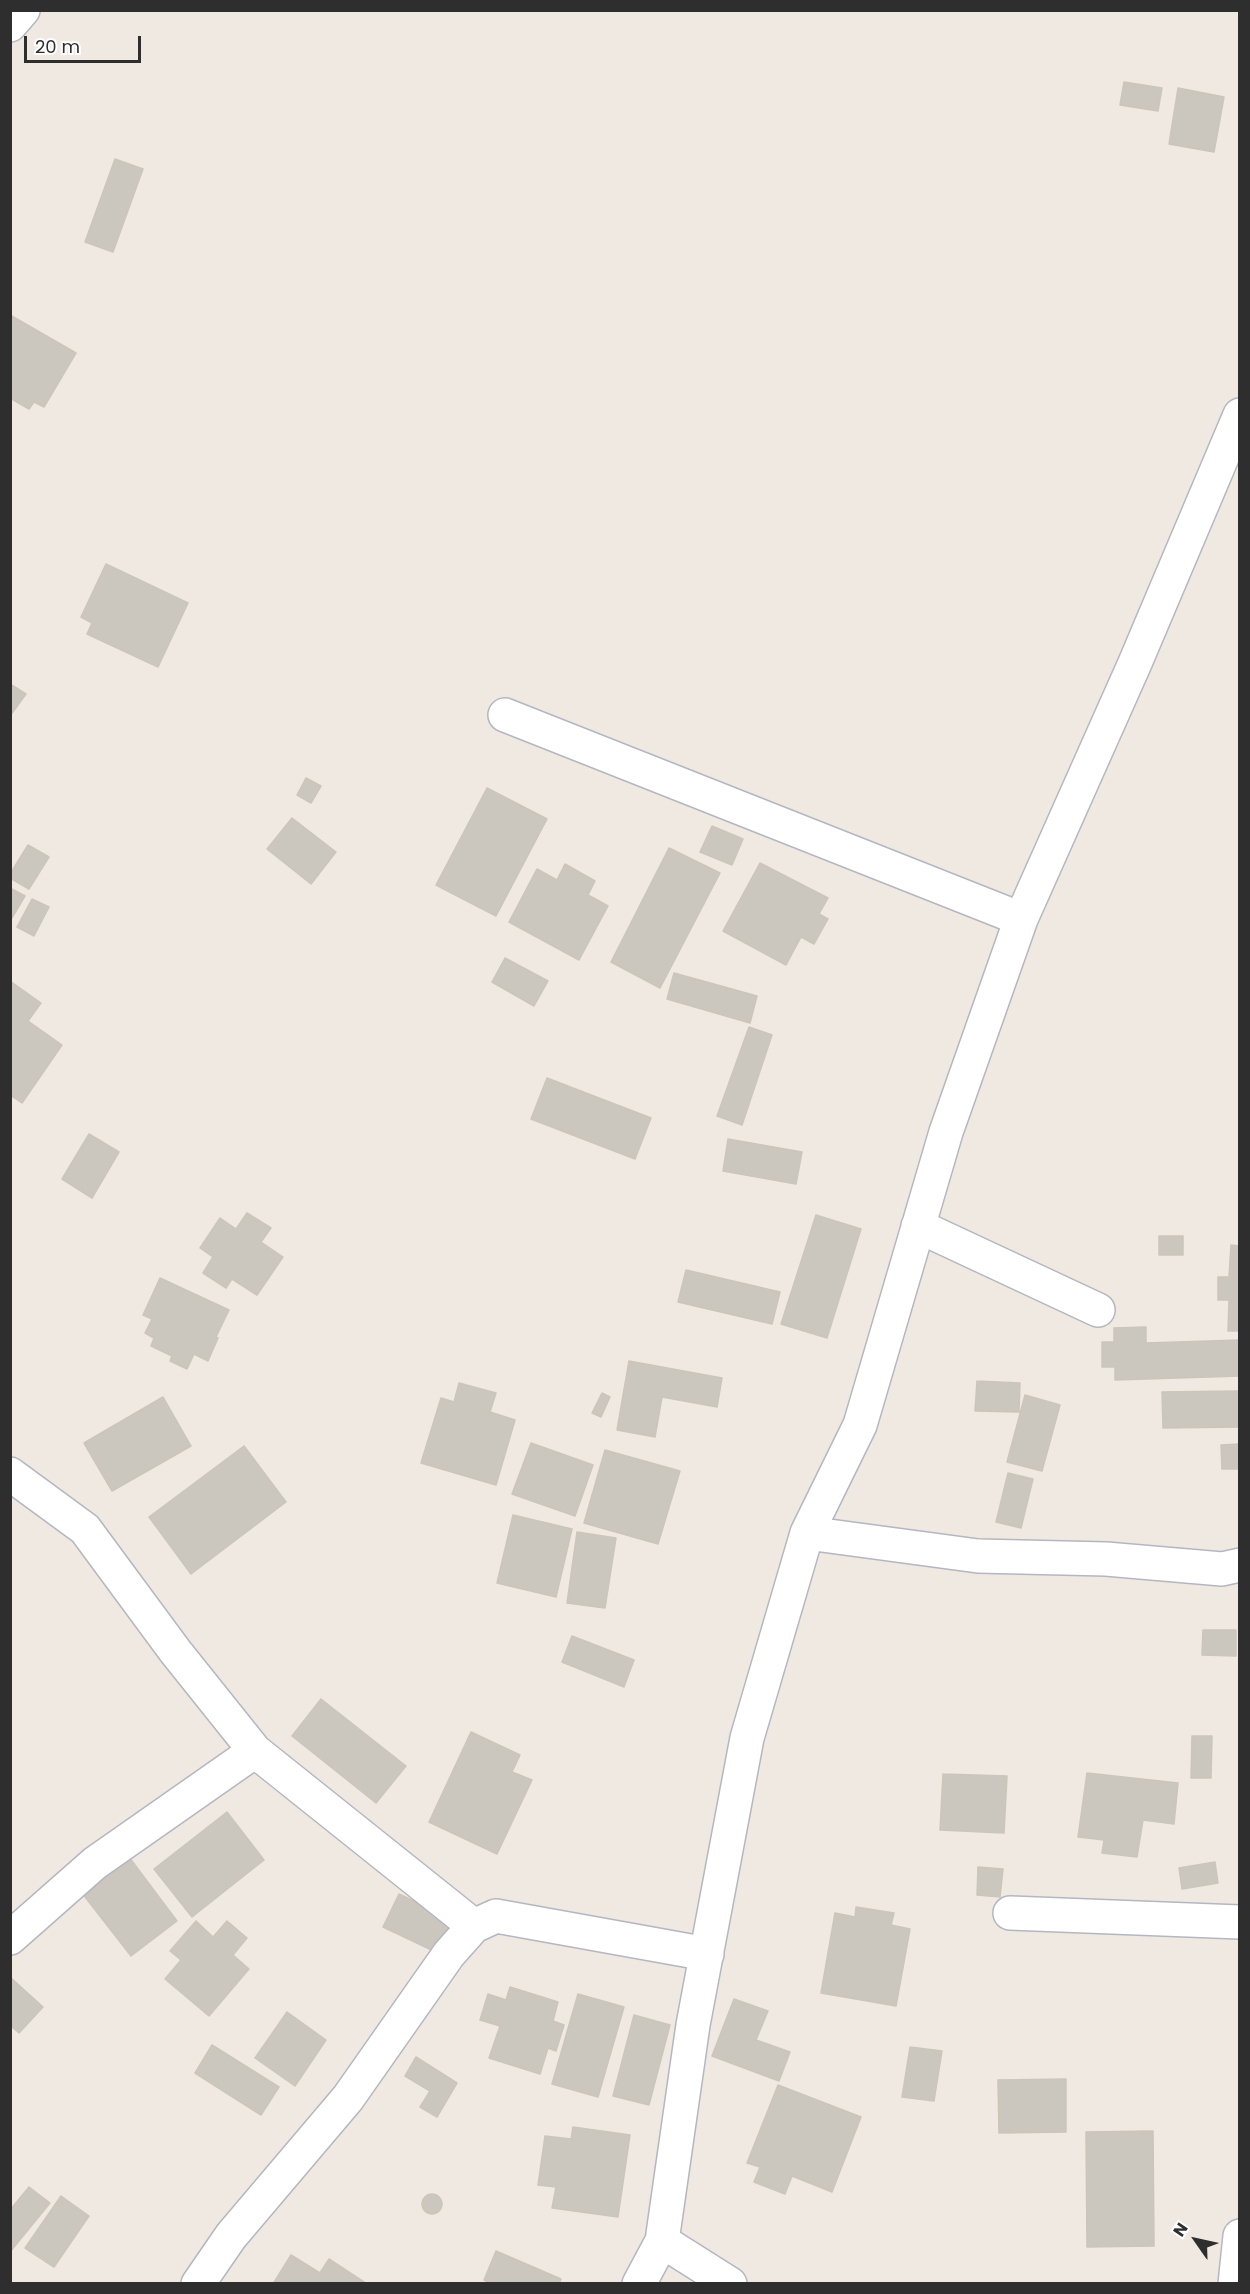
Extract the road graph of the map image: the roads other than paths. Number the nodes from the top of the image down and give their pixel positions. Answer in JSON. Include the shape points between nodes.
{"nodes":[{"id":1,"x":23,"y":10,"type":"edge"},
{"id":2,"x":10,"y":25,"type":"edge"},
{"id":3,"x":1239,"y":415,"type":"edge"},
{"id":4,"x":505,"y":715,"type":"dead end"},
{"id":5,"x":1021,"y":919,"type":"junction"},
{"id":6,"x":918,"y":1226,"type":"junction"},
{"id":7,"x":1098,"y":1310,"type":"dead end"},
{"id":8,"x":10,"y":1474,"type":"edge"},
{"id":9,"x":807,"y":1533,"type":"junction"},
{"id":10,"x":1239,"y":1565,"type":"edge"},
{"id":11,"x":255,"y":1751,"type":"junction"},
{"id":12,"x":1010,"y":1913,"type":"dead end"},
{"id":13,"x":1239,"y":1922,"type":"edge"},
{"id":14,"x":474,"y":1926,"type":"junction"},
{"id":15,"x":10,"y":1938,"type":"edge"},
{"id":16,"x":707,"y":1954,"type":"junction"},
{"id":17,"x":1239,"y":2236,"type":"edge"},
{"id":18,"x":662,"y":2241,"type":"junction"},
{"id":19,"x":198,"y":2283,"type":"edge"},
{"id":20,"x":639,"y":2283,"type":"edge"},
{"id":21,"x":730,"y":2283,"type":"edge"},
{"id":22,"x":1235,"y":2283,"type":"edge"}],
"edges":[{"from":1,"to":2,"type":"street"},
{"from":3,"to":5,"type":"street","via":[[1135,663]]},
{"from":4,"to":5,"type":"street"},
{"from":5,"to":6,"type":"street","via":[[946,1132]]},
{"from":6,"to":7,"type":"street"},
{"from":6,"to":9,"type":"street","via":[[860,1425]]},
{"from":8,"to":11,"type":"street","via":[[85,1529]]},
{"from":9,"to":10,"type":"street","via":[[978,1556],[1106,1559],[1222,1569]]},
{"from":9,"to":16,"type":"street","via":[[747,1738]]},
{"from":11,"to":14,"type":"street"},
{"from":11,"to":15,"type":"street","via":[[95,1863]]},
{"from":12,"to":13,"type":"street"},
{"from":14,"to":16,"type":"street","via":[[496,1916]]},
{"from":14,"to":19,"type":"street","via":[[449,1954],[348,2098],[231,2236]]},
{"from":16,"to":18,"type":"street"},
{"from":17,"to":22,"type":"street"},
{"from":18,"to":20,"type":"street"},
{"from":18,"to":21,"type":"street"}]}
